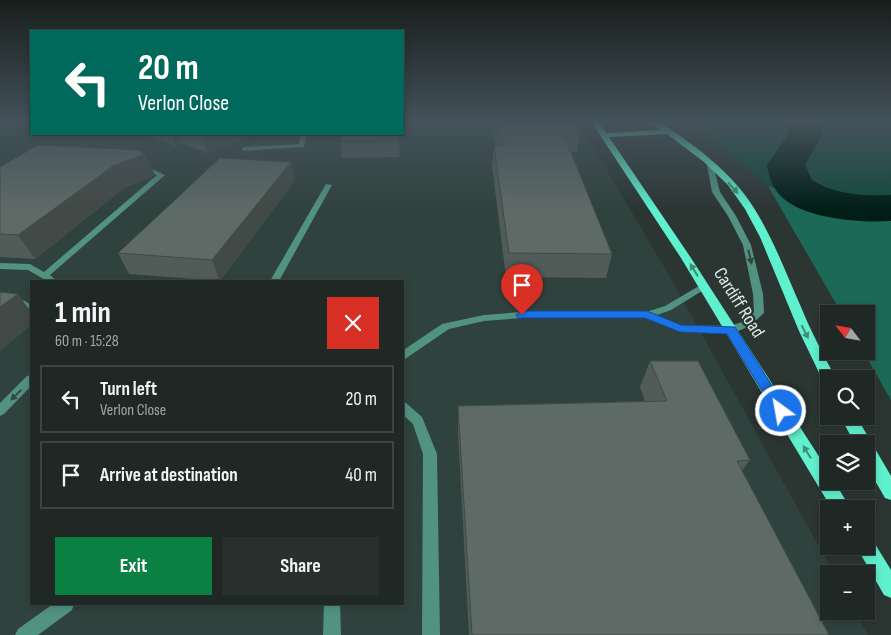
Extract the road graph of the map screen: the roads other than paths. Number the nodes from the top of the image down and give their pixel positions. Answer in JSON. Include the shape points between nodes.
{"nodes":[{"id":1,"x":617,"y":153,"type":"edge"},
{"id":2,"x":697,"y":153,"type":"edge"},
{"id":3,"x":127,"y":163,"type":"edge"},
{"id":4,"x":710,"y":164,"type":"junction"},
{"id":5,"x":328,"y":185,"type":"dead end"},
{"id":6,"x":0,"y":266,"type":"edge"},
{"id":7,"x":44,"y":276,"type":"junction"},
{"id":8,"x":51,"y":280,"type":"edge"},
{"id":9,"x":275,"y":280,"type":"edge"},
{"id":10,"x":704,"y":286,"type":"junction"},
{"id":11,"x":0,"y":298,"type":"edge"},
{"id":12,"x":30,"y":308,"type":"edge"},
{"id":13,"x":647,"y":314,"type":"junction"},
{"id":14,"x":731,"y":330,"type":"junction"},
{"id":15,"x":404,"y":356,"type":"edge"},
{"id":16,"x":825,"y":370,"type":"edge"},
{"id":17,"x":30,"y":380,"type":"edge"},
{"id":18,"x":404,"y":408,"type":"edge"},
{"id":19,"x":0,"y":411,"type":"edge"},
{"id":20,"x":875,"y":464,"type":"edge"},
{"id":21,"x":891,"y":492,"type":"edge"},
{"id":22,"x":836,"y":500,"type":"edge"},
{"id":23,"x":871,"y":555,"type":"edge"},
{"id":24,"x":891,"y":588,"type":"edge"},
{"id":25,"x":65,"y":605,"type":"edge"},
{"id":26,"x":332,"y":605,"type":"edge"},
{"id":27,"x":24,"y":635,"type":"edge"},
{"id":28,"x":332,"y":635,"type":"edge"},
{"id":29,"x":431,"y":635,"type":"edge"}],
"edges":[{"from":10,"to":1,"type":"main road","name":"Cardiff Road","one_way":true},
{"from":2,"to":4,"type":"main road"},
{"from":3,"to":7,"type":"street","via":[[144,165],[162,175]]},
{"from":4,"to":14,"type":"street","one_way":true,"via":[[716,192],[747,245],[758,294],[759,313],[746,324]]},
{"from":4,"to":16,"type":"main road","one_way":true,"via":[[749,207],[765,235]]},
{"from":5,"to":9,"type":"street"},
{"from":6,"to":7,"type":"street","via":[[30,268]]},
{"from":7,"to":8,"type":"street"},
{"from":10,"to":13,"type":"street","via":[[668,308]]},
{"from":10,"to":14,"type":"main road","name":"Cardiff Road"},
{"from":11,"to":12,"type":"street"},
{"from":13,"to":14,"type":"street","via":[[680,328]]},
{"from":13,"to":15,"type":"street","via":[[484,318],[446,326]]},
{"from":22,"to":14,"type":"main road","name":"Cardiff Road","one_way":true},
{"from":17,"to":19,"type":"street","one_way":true},
{"from":18,"to":29,"type":"street","via":[[418,421],[430,454]]},
{"from":20,"to":21,"type":"main road"},
{"from":23,"to":24,"type":"main road"},
{"from":25,"to":27,"type":"street"},
{"from":26,"to":28,"type":"street"}]}
